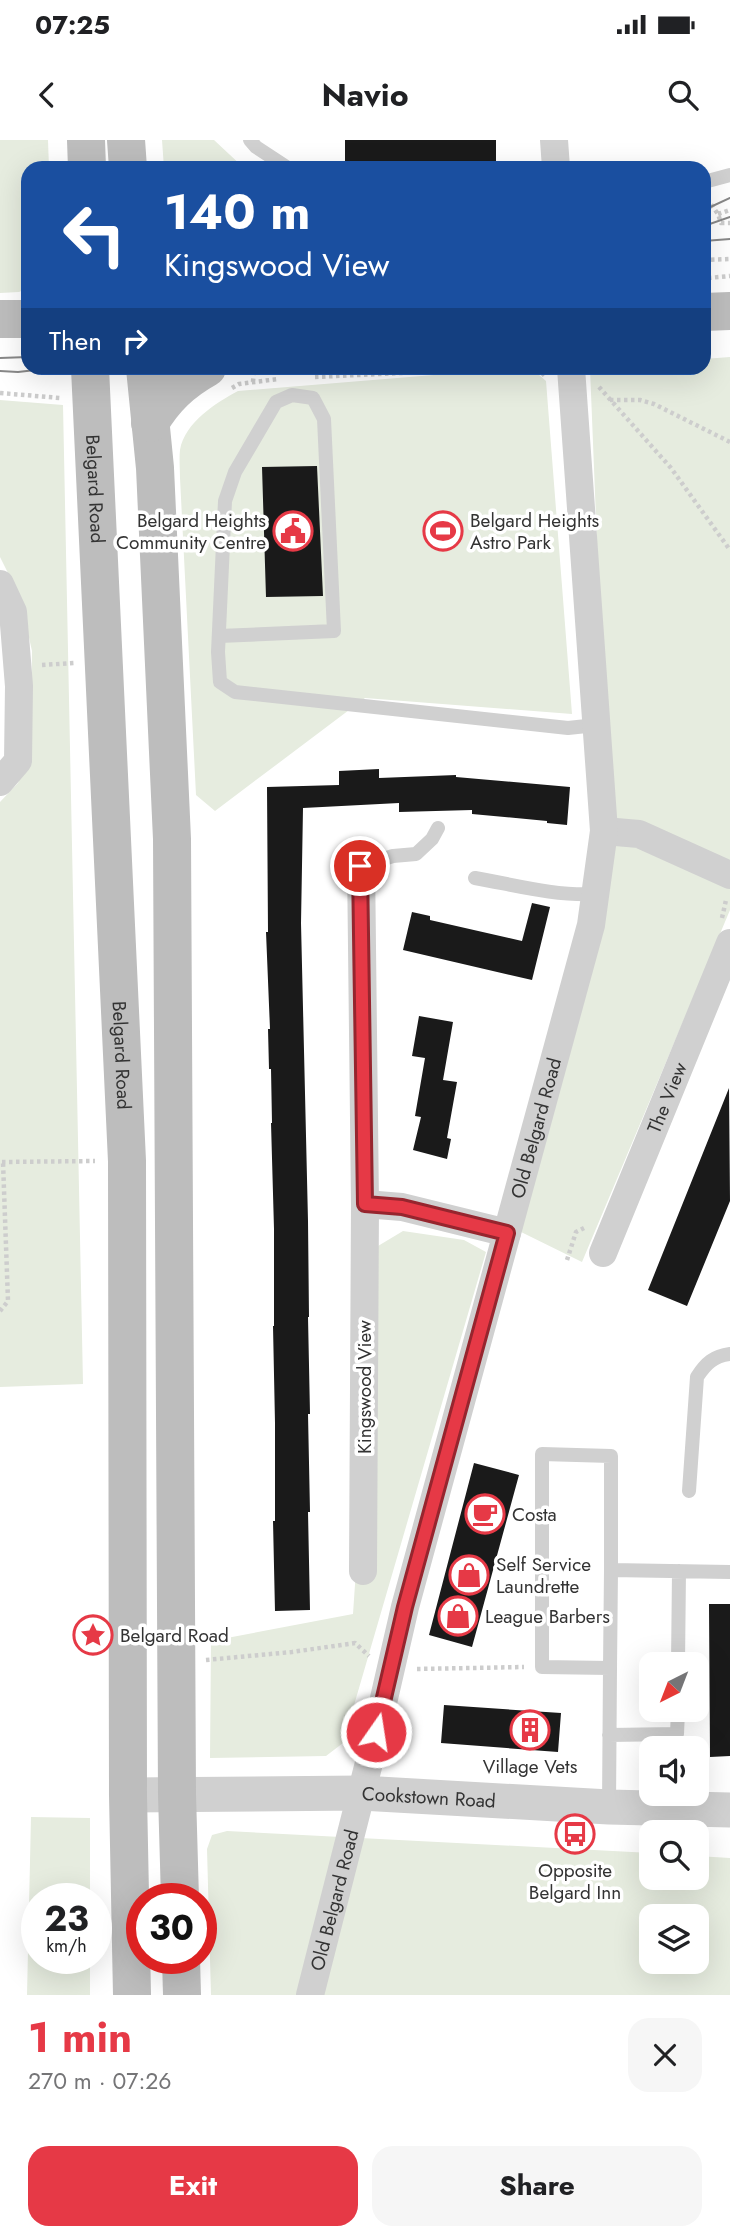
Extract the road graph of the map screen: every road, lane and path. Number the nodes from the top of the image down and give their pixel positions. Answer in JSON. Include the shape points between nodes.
{"nodes":[{"id":1,"x":86,"y":140,"type":"edge"},
{"id":2,"x":126,"y":140,"type":"edge"},
{"id":3,"x":250,"y":140,"type":"edge"},
{"id":4,"x":554,"y":140,"type":"edge"},
{"id":5,"x":87,"y":161,"type":"edge"},
{"id":6,"x":128,"y":161,"type":"edge"},
{"id":7,"x":277,"y":161,"type":"edge"},
{"id":8,"x":556,"y":161,"type":"edge"},
{"id":9,"x":730,"y":175,"type":"edge"},
{"id":10,"x":711,"y":180,"type":"edge"},
{"id":11,"x":711,"y":206,"type":"edge"},
{"id":12,"x":730,"y":210,"type":"edge"},
{"id":13,"x":718,"y":214,"type":"junction"},
{"id":14,"x":730,"y":223,"type":"edge"},
{"id":15,"x":730,"y":259,"type":"edge"},
{"id":16,"x":711,"y":260,"type":"edge"},
{"id":17,"x":730,"y":276,"type":"edge"},
{"id":18,"x":711,"y":277,"type":"edge"},
{"id":19,"x":730,"y":311,"type":"edge"},
{"id":20,"x":711,"y":312,"type":"edge"},
{"id":21,"x":0,"y":318,"type":"edge"},
{"id":22,"x":21,"y":319,"type":"edge"},
{"id":23,"x":90,"y":375,"type":"edge"},
{"id":24,"x":120,"y":375,"type":"edge"},
{"id":25,"x":146,"y":375,"type":"edge"},
{"id":26,"x":196,"y":375,"type":"edge"},
{"id":27,"x":254,"y":375,"type":"edge"},
{"id":28,"x":583,"y":375,"type":"edge"},
{"id":29,"x":584,"y":375,"type":"edge"},
{"id":30,"x":253,"y":382,"type":"dead end"},
{"id":31,"x":0,"y":393,"type":"edge"},
{"id":32,"x":60,"y":398,"type":"dead end"},
{"id":33,"x":609,"y":401,"type":"junction"},
{"id":34,"x":150,"y":423,"type":"junction"},
{"id":35,"x":93,"y":431,"type":"junction"},
{"id":36,"x":730,"y":442,"type":"edge"},
{"id":37,"x":730,"y":550,"type":"edge"},
{"id":38,"x":0,"y":584,"type":"edge"},
{"id":39,"x":219,"y":636,"type":"junction"},
{"id":40,"x":43,"y":654,"type":"dead end"},
{"id":41,"x":82,"y":663,"type":"dead end"},
{"id":42,"x":596,"y":725,"type":"junction"},
{"id":43,"x":0,"y":782,"type":"edge"},
{"id":44,"x":438,"y":828,"type":"dead end"},
{"id":45,"x":604,"y":831,"type":"junction"},
{"id":46,"x":360,"y":864,"type":"joint"},
{"id":47,"x":475,"y":877,"type":"dead end"},
{"id":48,"x":724,"y":883,"type":"edge"},
{"id":49,"x":595,"y":894,"type":"junction"},
{"id":50,"x":725,"y":934,"type":"edge"},
{"id":51,"x":95,"y":1161,"type":"dead end"},
{"id":52,"x":1,"y":1162,"type":"edge"},
{"id":53,"x":365,"y":1204,"type":"junction"},
{"id":54,"x":593,"y":1223,"type":"dead end"},
{"id":55,"x":507,"y":1233,"type":"junction"},
{"id":56,"x":603,"y":1253,"type":"dead end"},
{"id":57,"x":567,"y":1260,"type":"dead end"},
{"id":58,"x":0,"y":1311,"type":"edge"},
{"id":59,"x":730,"y":1354,"type":"edge"},
{"id":60,"x":689,"y":1490,"type":"dead end"},
{"id":61,"x":611,"y":1570,"type":"junction"},
{"id":62,"x":363,"y":1571,"type":"dead end"},
{"id":63,"x":679,"y":1571,"type":"junction"},
{"id":64,"x":730,"y":1572,"type":"edge"},
{"id":65,"x":678,"y":1652,"type":"edge"},
{"id":66,"x":369,"y":1657,"type":"dead end"},
{"id":67,"x":198,"y":1661,"type":"dead end"},
{"id":68,"x":542,"y":1667,"type":"junction"},
{"id":69,"x":610,"y":1668,"type":"junction"},
{"id":70,"x":410,"y":1669,"type":"dead end"},
{"id":71,"x":678,"y":1722,"type":"edge"},
{"id":72,"x":609,"y":1735,"type":"junction"},
{"id":73,"x":360,"y":1793,"type":"junction"},
{"id":74,"x":177,"y":1794,"type":"junction"},
{"id":75,"x":128,"y":1795,"type":"junction"},
{"id":76,"x":609,"y":1807,"type":"junction"},
{"id":77,"x":730,"y":1810,"type":"edge"},
{"id":78,"x":180,"y":1883,"type":"edge"},
{"id":79,"x":181,"y":1974,"type":"edge"},
{"id":80,"x":132,"y":1995,"type":"edge"},
{"id":81,"x":182,"y":1995,"type":"edge"},
{"id":82,"x":310,"y":1995,"type":"edge"}],
"edges":[{"from":1,"to":5,"type":"main road"},
{"from":2,"to":6,"type":"main road"},
{"from":3,"to":7,"type":"lane"},
{"from":4,"to":8,"type":"street"},
{"from":9,"to":10,"type":"lane"},
{"from":11,"to":13,"type":"path"},
{"from":12,"to":13,"type":"path"},
{"from":13,"to":14,"type":"path","via":[[721,223]]},
{"from":15,"to":16,"type":"path"},
{"from":17,"to":18,"type":"path"},
{"from":19,"to":20,"type":"main road"},
{"from":21,"to":22,"type":"main road"},
{"from":23,"to":35,"type":"main road","name":"Belgard Road"},
{"from":24,"to":35,"type":"main road"},
{"from":25,"to":34,"type":"main road"},
{"from":26,"to":34,"type":"main road","via":[[174,390]]},
{"from":27,"to":30,"type":"path"},
{"from":28,"to":42,"type":"street","name":"Old Belgard Road"},
{"from":29,"to":33,"type":"path"},
{"from":31,"to":32,"type":"path"},
{"from":33,"to":36,"type":"path","via":[[654,404]]},
{"from":33,"to":37,"type":"path","via":[[671,468]]},
{"from":34,"to":74,"type":"main road","via":[[172,839]]},
{"from":35,"to":75,"type":"main road","name":"Belgard Road","via":[[127,1161]]},
{"from":38,"to":43,"type":"street","via":[[13,612],[19,686],[18,761]]},
{"from":39,"to":39,"type":"lane","via":[[225,500],[236,471],[276,402],[292,395],[313,398],[324,419],[334,631]]},
{"from":39,"to":42,"type":"lane","via":[[219,682],[235,692],[568,728]]},
{"from":40,"to":41,"type":"path","via":[[43,666]]},
{"from":42,"to":45,"type":"street","name":"Old Belgard Road"},
{"from":44,"to":46,"type":"lane","via":[[416,854]]},
{"from":45,"to":48,"type":"street","via":[[639,834]]},
{"from":45,"to":49,"type":"street","name":"Old Belgard Road"},
{"from":46,"to":53,"type":"street","name":"Kingswood View"},
{"from":47,"to":49,"type":"lane","via":[[551,892]]},
{"from":48,"to":50,"type":"path"},
{"from":49,"to":55,"type":"street","name":"Old Belgard Road","via":[[591,925]]},
{"from":50,"to":56,"type":"street","name":"The View"},
{"from":51,"to":52,"type":"path"},
{"from":52,"to":58,"type":"path","via":[[8,1301]]},
{"from":53,"to":55,"type":"street","via":[[402,1207]]},
{"from":53,"to":62,"type":"street","name":"Kingswood View"},
{"from":54,"to":57,"type":"path","via":[[576,1232]]},
{"from":55,"to":73,"type":"street","name":"Old Belgard Road","via":[[405,1607]]},
{"from":59,"to":60,"type":"lane","via":[[705,1365],[697,1377]]},
{"from":61,"to":63,"type":"lane"},
{"from":61,"to":68,"type":"lane","via":[[611,1456],[542,1454]]},
{"from":61,"to":69,"type":"lane"},
{"from":63,"to":64,"type":"lane"},
{"from":63,"to":65,"type":"lane"},
{"from":66,"to":67,"type":"path","via":[[355,1643]]},
{"from":68,"to":69,"type":"lane"},
{"from":68,"to":70,"type":"path"},
{"from":69,"to":72,"type":"lane"},
{"from":71,"to":72,"type":"lane","via":[[677,1734]]},
{"from":72,"to":76,"type":"lane"},
{"from":73,"to":74,"type":"street","name":"Cookstown Road"},
{"from":73,"to":76,"type":"street","name":"Cookstown Road"},
{"from":73,"to":82,"type":"street","name":"Old Belgard Road"},
{"from":74,"to":75,"type":"street","name":"Cookstown Road"},
{"from":74,"to":78,"type":"main road"},
{"from":75,"to":80,"type":"main road","name":"Belgard Road"},
{"from":76,"to":77,"type":"street","name":"Cookstown Road"},
{"from":79,"to":81,"type":"main road"}]}
